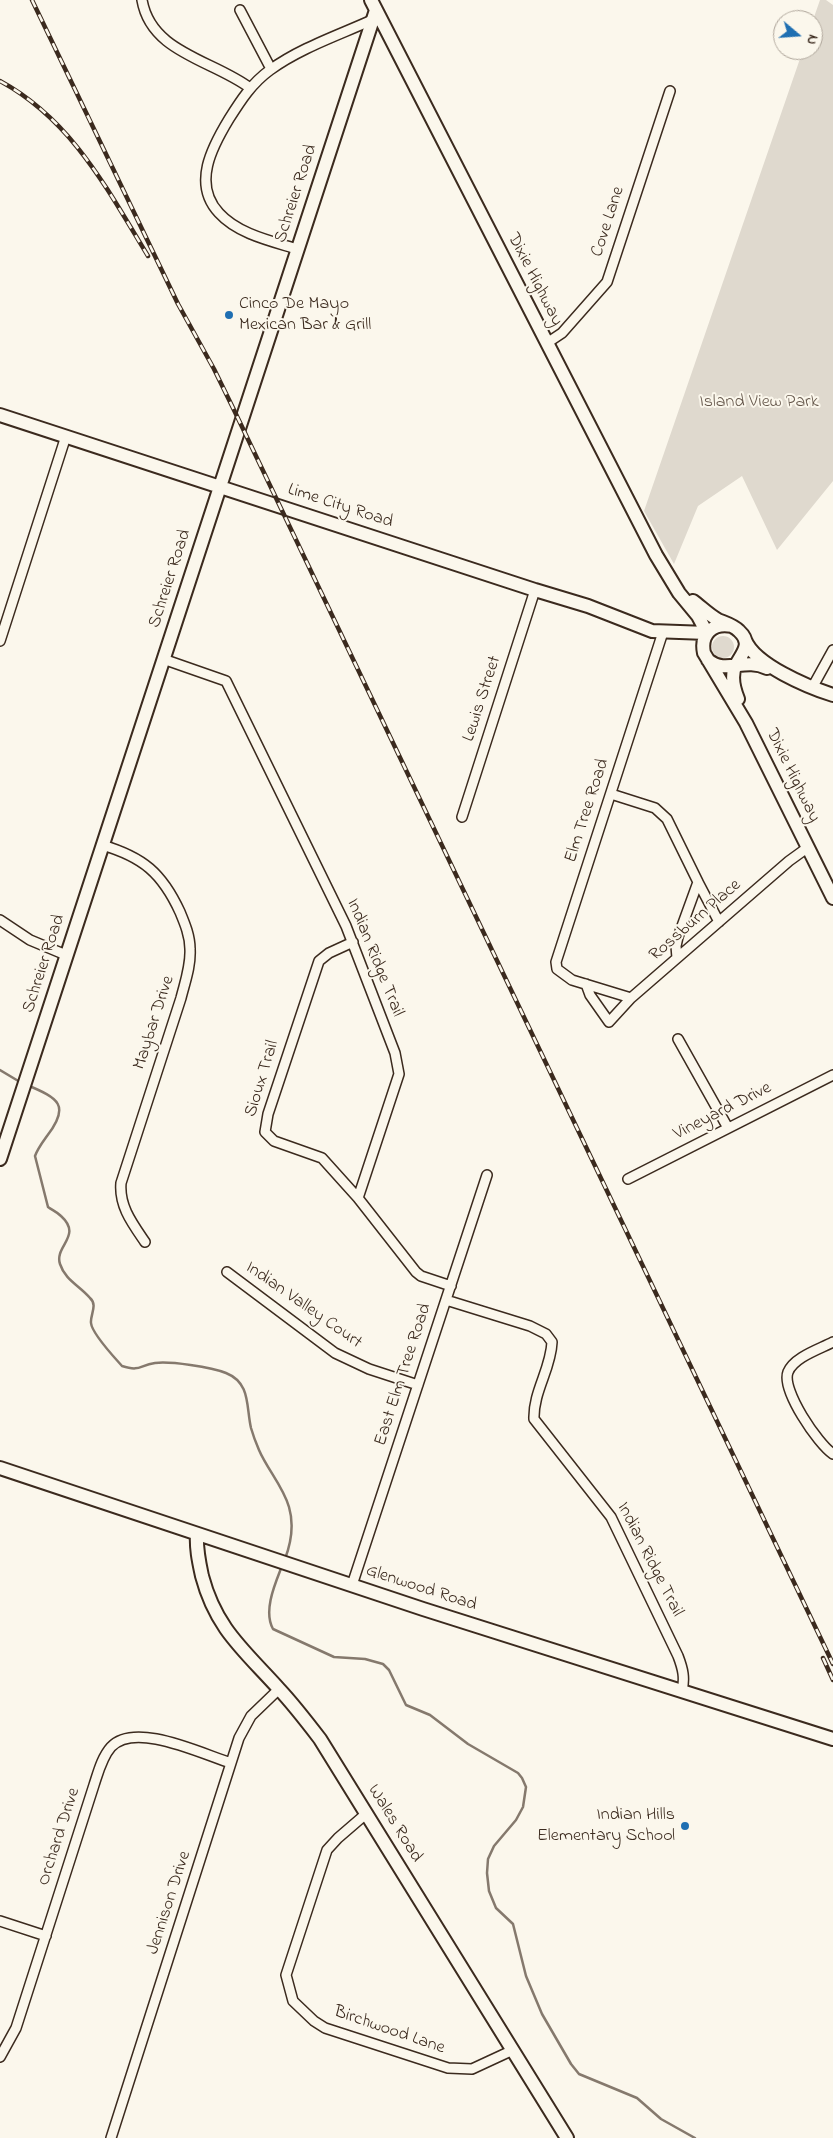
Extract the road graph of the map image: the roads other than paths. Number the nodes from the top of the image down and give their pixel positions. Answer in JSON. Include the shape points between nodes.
{"nodes":[{"id":1,"x":142,"y":0,"type":"edge"},
{"id":2,"x":240,"y":10,"type":"dead end"},
{"id":3,"x":373,"y":10,"type":"edge"},
{"id":4,"x":271,"y":69,"type":"junction"},
{"id":5,"x":250,"y":88,"type":"junction"},
{"id":6,"x":670,"y":91,"type":"dead end"},
{"id":7,"x":297,"y":249,"type":"junction"},
{"id":8,"x":547,"y":343,"type":"junction"},
{"id":9,"x":0,"y":415,"type":"edge"},
{"id":10,"x":66,"y":436,"type":"junction"},
{"id":11,"x":220,"y":486,"type":"junction"},
{"id":12,"x":669,"y":575,"type":"junction"},
{"id":13,"x":535,"y":590,"type":"junction"},
{"id":14,"x":689,"y":606,"type":"junction"},
{"id":15,"x":732,"y":626,"type":"junction"},
{"id":16,"x":670,"y":633,"type":"junction"},
{"id":17,"x":707,"y":633,"type":"junction"},
{"id":18,"x":745,"y":640,"type":"junction"},
{"id":19,"x":0,"y":641,"type":"edge"},
{"id":20,"x":833,"y":650,"type":"edge"},
{"id":21,"x":706,"y":656,"type":"junction"},
{"id":22,"x":163,"y":659,"type":"junction"},
{"id":23,"x":736,"y":664,"type":"junction"},
{"id":24,"x":809,"y":686,"type":"junction"},
{"id":25,"x":833,"y":695,"type":"edge"},
{"id":26,"x":746,"y":723,"type":"junction"},
{"id":27,"x":611,"y":794,"type":"junction"},
{"id":28,"x":462,"y":817,"type":"dead end"},
{"id":29,"x":102,"y":845,"type":"junction"},
{"id":30,"x":807,"y":848,"type":"junction"},
{"id":31,"x":698,"y":882,"type":"junction"},
{"id":32,"x":833,"y":898,"type":"edge"},
{"id":33,"x":0,"y":920,"type":"edge"},
{"id":34,"x":719,"y":922,"type":"junction"},
{"id":35,"x":353,"y":942,"type":"junction"},
{"id":36,"x":66,"y":955,"type":"junction"},
{"id":37,"x":677,"y":958,"type":"junction"},
{"id":38,"x":586,"y":984,"type":"junction"},
{"id":39,"x":631,"y":998,"type":"junction"},
{"id":40,"x":678,"y":1039,"type":"dead end"},
{"id":41,"x":833,"y":1074,"type":"edge"},
{"id":42,"x":728,"y":1128,"type":"junction"},
{"id":43,"x":2,"y":1145,"type":"edge"},
{"id":44,"x":0,"y":1159,"type":"edge"},
{"id":45,"x":487,"y":1175,"type":"dead end"},
{"id":46,"x":628,"y":1179,"type":"dead end"},
{"id":47,"x":358,"y":1198,"type":"junction"},
{"id":48,"x":145,"y":1242,"type":"dead end"},
{"id":49,"x":227,"y":1272,"type":"dead end"},
{"id":50,"x":451,"y":1286,"type":"junction"},
{"id":51,"x":446,"y":1300,"type":"junction"},
{"id":52,"x":833,"y":1342,"type":"edge"},
{"id":53,"x":418,"y":1385,"type":"junction"},
{"id":54,"x":833,"y":1454,"type":"edge"},
{"id":55,"x":0,"y":1468,"type":"edge"},
{"id":56,"x":197,"y":1534,"type":"junction"},
{"id":57,"x":352,"y":1584,"type":"junction"},
{"id":58,"x":279,"y":1689,"type":"junction"},
{"id":59,"x":682,"y":1691,"type":"junction"},
{"id":60,"x":833,"y":1739,"type":"edge"},
{"id":61,"x":231,"y":1763,"type":"junction"},
{"id":62,"x":367,"y":1813,"type":"junction"},
{"id":63,"x":0,"y":1921,"type":"edge"},
{"id":64,"x":46,"y":1936,"type":"junction"},
{"id":65,"x":513,"y":2050,"type":"junction"},
{"id":66,"x":0,"y":2057,"type":"edge"},
{"id":67,"x":111,"y":2138,"type":"edge"},
{"id":68,"x":567,"y":2138,"type":"edge"}],
"edges":[{"from":1,"to":5,"type":"street","via":[[151,25],[161,36],[187,55]]},
{"from":2,"to":4,"type":"street"},
{"from":3,"to":4,"type":"street"},
{"from":3,"to":7,"type":"street","name":"Schreier Road"},
{"from":3,"to":8,"type":"street","name":"Dixie Highway"},
{"from":4,"to":5,"type":"street"},
{"from":5,"to":7,"type":"street","via":[[209,156],[206,174],[210,199],[220,215],[242,230]]},
{"from":6,"to":8,"type":"street","name":"Cove Lane","via":[[607,282],[562,333]]},
{"from":7,"to":11,"type":"street","name":"Schreier Road"},
{"from":8,"to":12,"type":"street","name":"Dixie Highway"},
{"from":9,"to":10,"type":"street","name":"Lime City Road"},
{"from":10,"to":11,"type":"street","name":"Lime City Road"},
{"from":10,"to":19,"type":"street"},
{"from":11,"to":13,"type":"street","name":"Lime City Road"},
{"from":11,"to":22,"type":"street","name":"Schreier Road"},
{"from":12,"to":14,"type":"street","name":"Dixie Highway"},
{"from":12,"to":15,"type":"street","name":"Dixie Highway","via":[[709,614]]},
{"from":13,"to":16,"type":"street","name":"Lime City Road","via":[[588,606],[652,632]]},
{"from":13,"to":28,"type":"street","name":"Lewis Street"},
{"from":14,"to":16,"type":"street","via":[[690,623]]},
{"from":14,"to":17,"type":"street","name":"Dixie Highway"},
{"from":15,"to":17,"type":"street","via":[[719,625]]},
{"from":15,"to":18,"type":"street","name":"Dixie Highway"},
{"from":16,"to":17,"type":"street","name":"Lime City Road"},
{"from":16,"to":21,"type":"street","name":"Lime City Road","via":[[690,642]]},
{"from":16,"to":27,"type":"street","name":"Elm Tree Road"},
{"from":17,"to":21,"type":"street","via":[[703,641]]},
{"from":18,"to":23,"type":"street","name":"Dixie Highway","via":[[744,653]]},
{"from":18,"to":24,"type":"street","via":[[749,649],[763,661]]},
{"from":20,"to":24,"type":"street"},
{"from":21,"to":23,"type":"street","via":[[720,667]]},
{"from":21,"to":26,"type":"street","name":"Dixie Highway"},
{"from":22,"to":29,"type":"street","name":"Schreier Road"},
{"from":22,"to":35,"type":"street","name":"Indian Ridge Trail","via":[[226,681]]},
{"from":23,"to":24,"type":"street","via":[[758,665]]},
{"from":23,"to":26,"type":"street","name":"Dixie Highway","via":[[733,684]]},
{"from":24,"to":25,"type":"street"},
{"from":26,"to":30,"type":"street","name":"Dixie Highway"},
{"from":27,"to":31,"type":"street","via":[[655,808],[667,819]]},
{"from":27,"to":38,"type":"street","name":"Elm Tree Road","via":[[556,962],[561,974]]},
{"from":29,"to":36,"type":"street","name":"Schreier Road"},
{"from":29,"to":48,"type":"street","name":"Maybar Drive","via":[[132,855],[161,879],[189,937],[188,974],[121,1183],[120,1195],[128,1218]]},
{"from":30,"to":32,"type":"street","name":"Dixie Highway"},
{"from":30,"to":34,"type":"street","name":"Rossburn Place"},
{"from":31,"to":34,"type":"street"},
{"from":31,"to":37,"type":"street","via":[[678,937]]},
{"from":33,"to":36,"type":"street","via":[[30,940]]},
{"from":34,"to":37,"type":"street","name":"Rossburn Place"},
{"from":35,"to":47,"type":"street","name":"Indian Ridge Trail","via":[[400,1074]]},
{"from":35,"to":47,"type":"street","name":"Sioux Trail","via":[[318,961],[265,1132],[274,1141],[322,1158]]},
{"from":36,"to":43,"type":"street","name":"Schreier Road"},
{"from":37,"to":39,"type":"street","name":"Rossburn Place"},
{"from":38,"to":39,"type":"street","name":"Elm Tree Road"},
{"from":38,"to":39,"type":"street","name":"Rossburn Place","via":[[609,1022]]},
{"from":40,"to":42,"type":"street"},
{"from":41,"to":42,"type":"street","name":"Vineyard Drive"},
{"from":42,"to":46,"type":"street","name":"Vineyard Drive"},
{"from":43,"to":44,"type":"street","name":"Schreier Road"},
{"from":45,"to":50,"type":"street","name":"East Elm Tree Road"},
{"from":47,"to":50,"type":"street","via":[[416,1272]]},
{"from":49,"to":53,"type":"street","name":"Indian Valley Court","via":[[334,1353]]},
{"from":50,"to":51,"type":"street","name":"East Elm Tree Road"},
{"from":51,"to":53,"type":"street","name":"East Elm Tree Road"},
{"from":51,"to":59,"type":"street","name":"Indian Ridge Trail","via":[[530,1326],[546,1334],[552,1342],[534,1408],[534,1419],[611,1517],[678,1656],[685,1680]]},
{"from":52,"to":54,"type":"street","via":[[794,1364],[788,1372],[791,1390],[807,1424],[817,1440]]},
{"from":53,"to":57,"type":"street","name":"East Elm Tree Road"},
{"from":55,"to":56,"type":"street","name":"Glenwood Road"},
{"from":56,"to":57,"type":"street","name":"Glenwood Road"},
{"from":56,"to":58,"type":"street","name":"Wales Road","via":[[199,1563],[207,1593],[220,1621],[230,1637]]},
{"from":57,"to":59,"type":"street","name":"Glenwood Road"},
{"from":58,"to":61,"type":"street","name":"Jennison Drive","via":[[251,1716]]},
{"from":58,"to":62,"type":"street","name":"Wales Road","via":[[320,1740]]},
{"from":59,"to":60,"type":"street","name":"Glenwood Road"},
{"from":61,"to":64,"type":"street","name":"Orchard Drive","via":[[144,1736],[125,1738],[112,1746],[94,1785]]},
{"from":61,"to":67,"type":"street","name":"Jennison Drive"},
{"from":62,"to":65,"type":"street","name":"Wales Road"},
{"from":62,"to":65,"type":"street","name":"Birchwood Lane","via":[[327,1850],[286,1976],[294,2001],[325,2028],[448,2068],[472,2069]]},
{"from":63,"to":64,"type":"street"},
{"from":64,"to":66,"type":"street","name":"Orchard Drive","via":[[16,2028]]},
{"from":65,"to":68,"type":"street","name":"Wales Road"}]}
